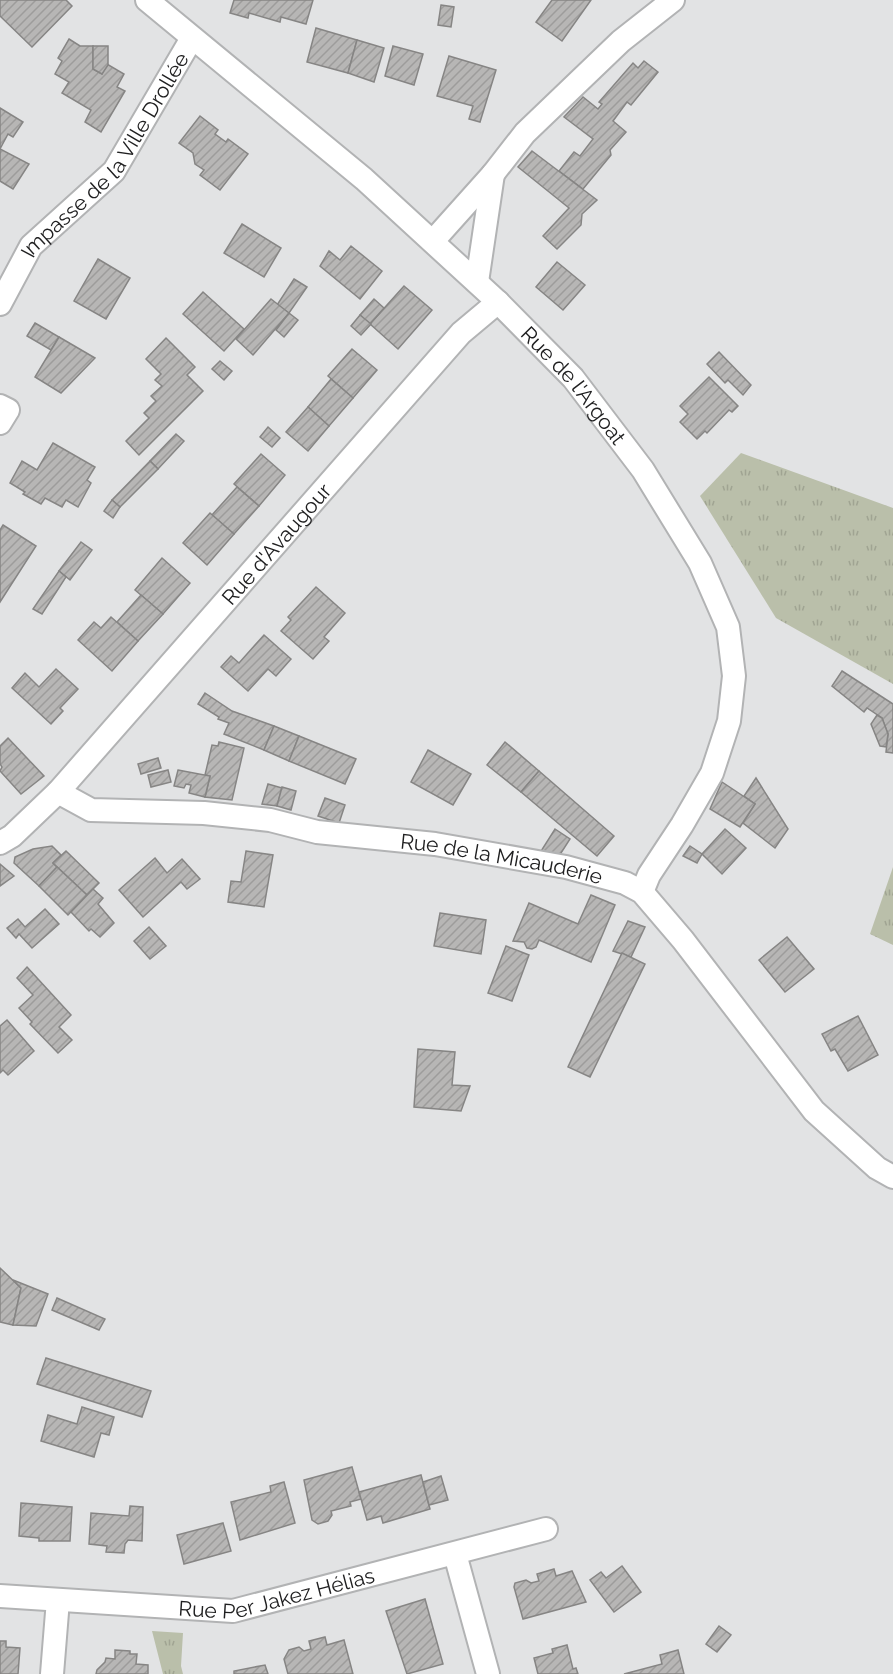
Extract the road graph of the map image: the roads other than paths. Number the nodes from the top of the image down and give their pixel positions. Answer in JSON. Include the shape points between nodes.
{"nodes":[{"id":1,"x":147,"y":0,"type":"edge"},
{"id":2,"x":673,"y":0,"type":"edge"},
{"id":3,"x":192,"y":38,"type":"junction"},
{"id":4,"x":493,"y":174,"type":"junction"},
{"id":5,"x":433,"y":241,"type":"junction"},
{"id":6,"x":477,"y":282,"type":"junction"},
{"id":7,"x":498,"y":302,"type":"junction"},
{"id":8,"x":0,"y":304,"type":"edge"},
{"id":9,"x":0,"y":406,"type":"edge"},
{"id":10,"x":0,"y":423,"type":"edge"},
{"id":11,"x":58,"y":792,"type":"junction"},
{"id":12,"x":0,"y":843,"type":"edge"},
{"id":13,"x":642,"y":892,"type":"junction"},
{"id":14,"x":893,"y":1177,"type":"edge"},
{"id":15,"x":546,"y":1529,"type":"dead end"},
{"id":16,"x":455,"y":1554,"type":"junction"},
{"id":17,"x":0,"y":1596,"type":"edge"},
{"id":18,"x":58,"y":1600,"type":"junction"},
{"id":19,"x":52,"y":1674,"type":"edge"},
{"id":20,"x":488,"y":1674,"type":"edge"}],
"edges":[{"from":1,"to":3,"type":"street","name":"Rue de l'Argoat"},
{"from":2,"to":4,"type":"street","via":[[621,41],[567,92],[525,133]]},
{"from":3,"to":5,"type":"street","name":"Rue de l'Argoat"},
{"from":3,"to":8,"type":"street","name":"Impasse de la Ville Drollée","via":[[114,171],[32,246]]},
{"from":4,"to":5,"type":"street"},
{"from":4,"to":6,"type":"street"},
{"from":5,"to":6,"type":"street","name":"Rue de l'Argoat"},
{"from":6,"to":7,"type":"street","name":"Rue de l'Argoat"},
{"from":7,"to":11,"type":"street","name":"Rue d'Avaugour","via":[[461,333]]},
{"from":7,"to":13,"type":"street","name":"Rue de l'Argoat","via":[[573,378],[643,470],[699,563],[728,627],[734,676],[729,721],[712,773]]},
{"from":9,"to":10,"type":"street","via":[[8,410]]},
{"from":11,"to":12,"type":"street"},
{"from":11,"to":13,"type":"street","name":"Rue de la Micauderie","via":[[92,810],[204,813],[435,844],[566,867],[625,883]]},
{"from":13,"to":14,"type":"street","name":"Rue de la Micauderie","via":[[813,1111],[877,1168]]},
{"from":15,"to":16,"type":"street","name":"Rue Per Jakez Hélias"},
{"from":16,"to":18,"type":"street","name":"Rue Per Jakez Hélias","via":[[232,1611]]},
{"from":16,"to":20,"type":"street"},
{"from":17,"to":18,"type":"street","name":"Rue Per Jakez Hélias"},
{"from":18,"to":19,"type":"street"}]}
